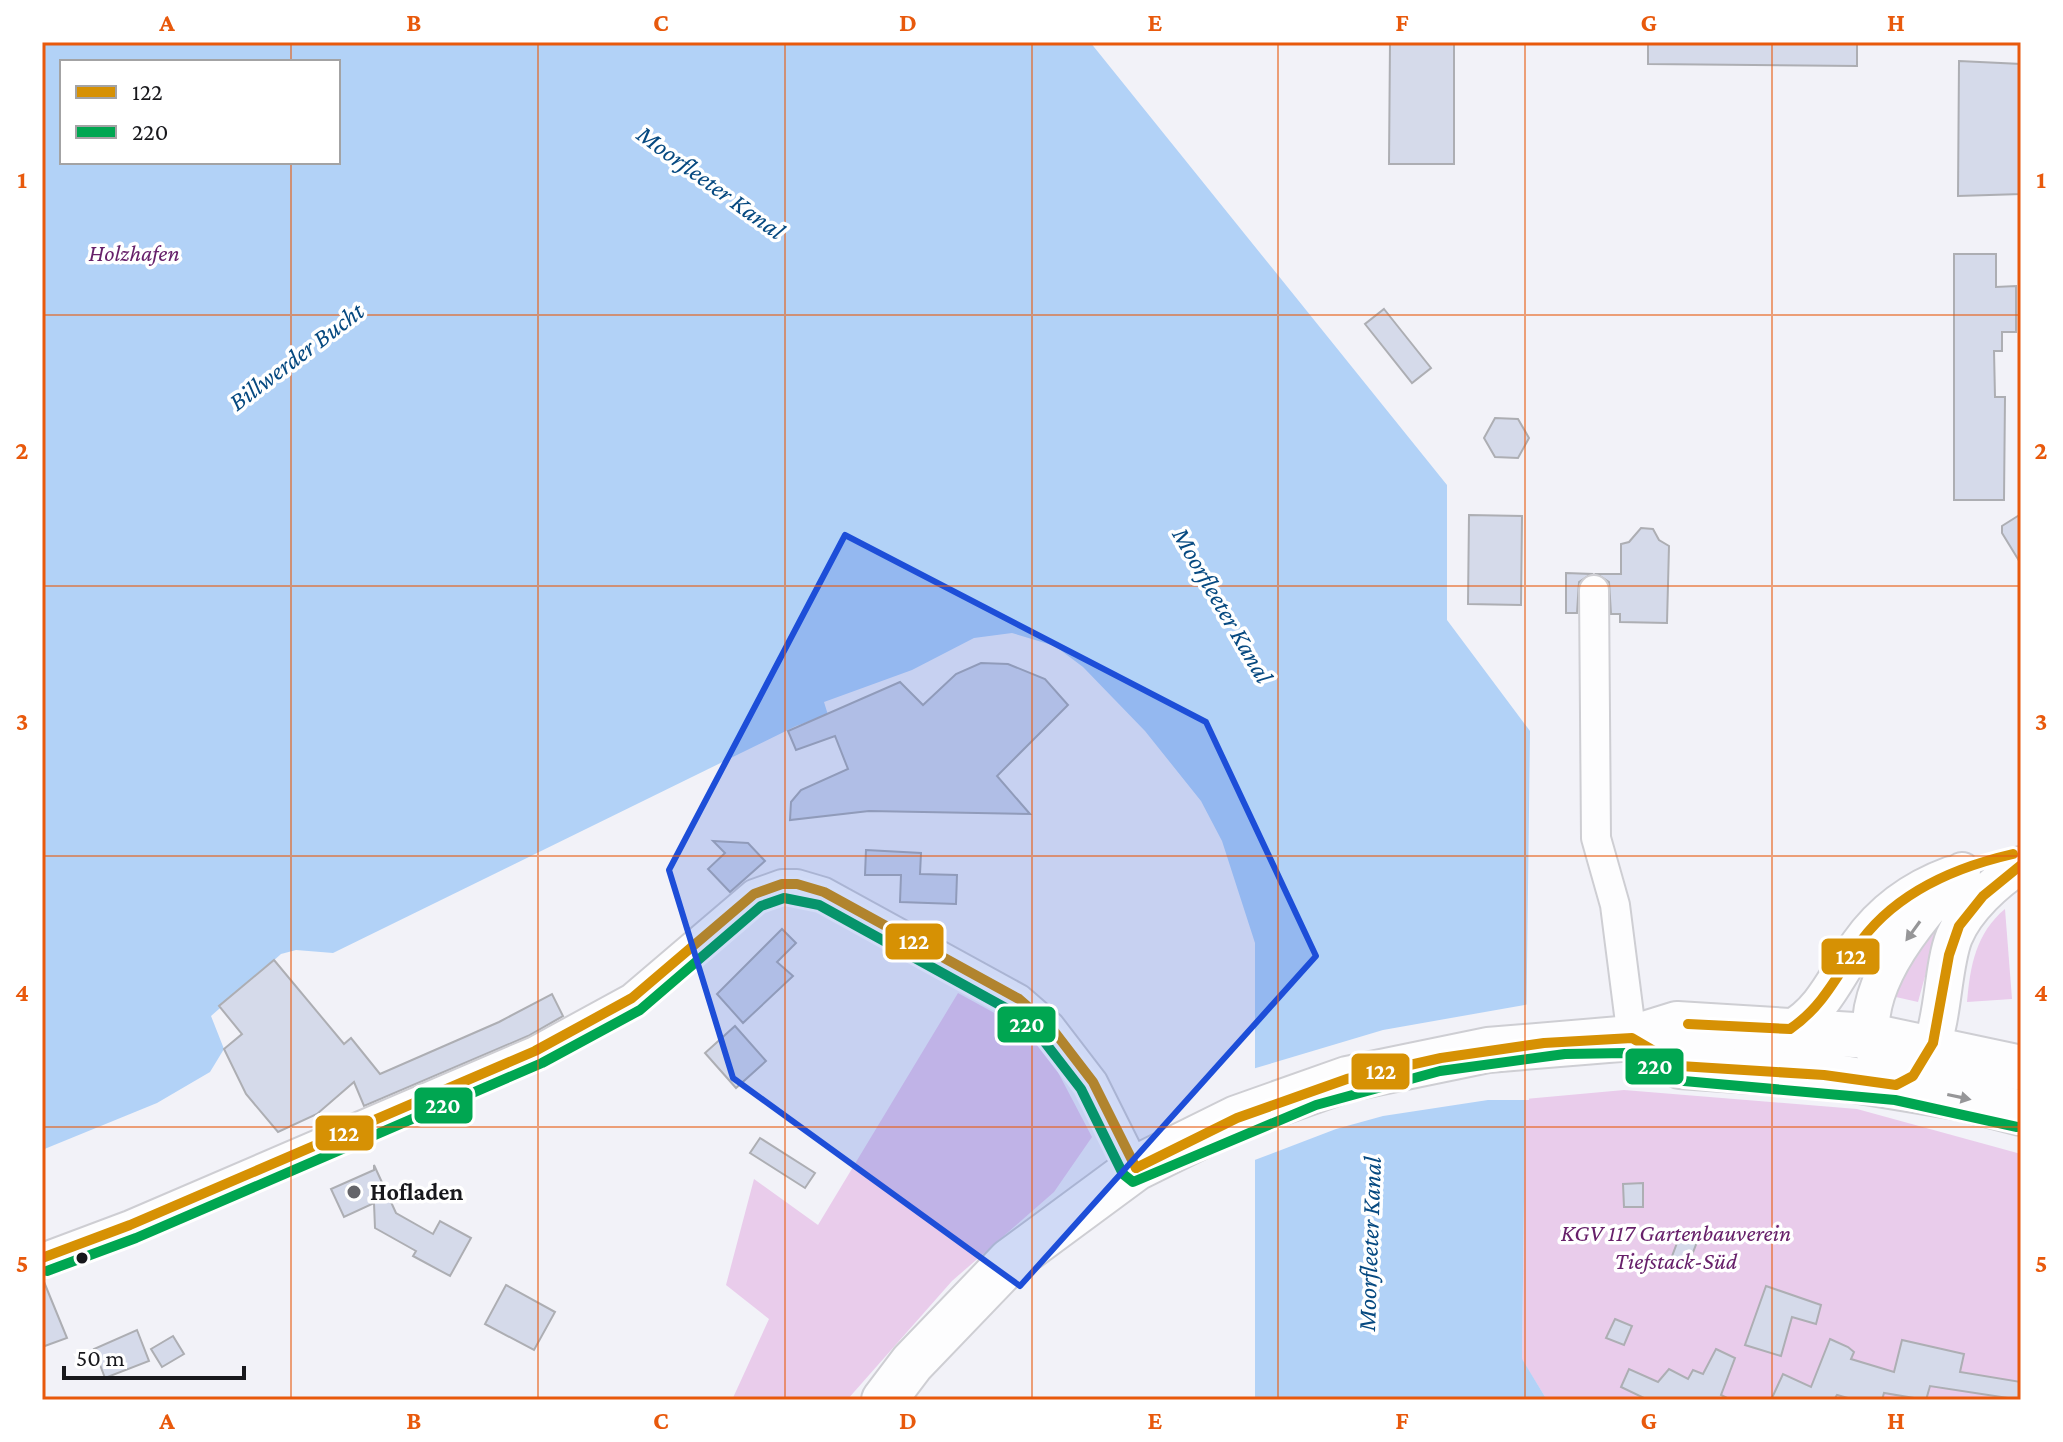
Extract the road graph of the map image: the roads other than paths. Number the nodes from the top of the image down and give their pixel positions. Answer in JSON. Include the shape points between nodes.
{"nodes":[{"id":1,"x":1594,"y":590,"type":"dead end"},
{"id":2,"x":2021,"y":852,"type":"edge"},
{"id":3,"x":2021,"y":865,"type":"edge"},
{"id":4,"x":1962,"y":871,"type":"junction"},
{"id":5,"x":1790,"y":1029,"type":"junction"},
{"id":6,"x":1870,"y":1036,"type":"junction"},
{"id":7,"x":1632,"y":1038,"type":"junction"},
{"id":8,"x":1933,"y":1048,"type":"junction"},
{"id":9,"x":2021,"y":1068,"type":"edge"},
{"id":10,"x":1896,"y":1085,"type":"junction"},
{"id":11,"x":2021,"y":1113,"type":"edge"},
{"id":12,"x":1136,"y":1168,"type":"junction"},
{"id":13,"x":42,"y":1258,"type":"edge"},
{"id":14,"x":884,"y":1400,"type":"edge"}],
"edges":[{"from":1,"to":7,"type":"street","via":[[1596,838],[1615,905]]},
{"from":2,"to":4,"type":"street"},
{"from":3,"to":8,"type":"street","via":[[1980,900],[1955,934],[1941,982]]},
{"from":4,"to":5,"type":"street","via":[[1908,894],[1881,917],[1815,1010]]},
{"from":4,"to":6,"type":"street","one_way":true,"via":[[1891,964],[1873,1005]]},
{"from":5,"to":6,"type":"main road"},
{"from":5,"to":7,"type":"main road","via":[[1677,1024]]},
{"from":6,"to":8,"type":"main road"},
{"from":6,"to":10,"type":"street","via":[[1880,1064]]},
{"from":7,"to":10,"type":"main road","via":[[1680,1066]]},
{"from":7,"to":12,"type":"main road","via":[[1488,1050],[1374,1072],[1287,1099]]},
{"from":8,"to":9,"type":"main road"},
{"from":8,"to":10,"type":"street","via":[[1921,1070]]},
{"from":10,"to":11,"type":"main road","one_way":true},
{"from":12,"to":13,"type":"street","via":[[1079,1059],[1019,999],[824,892],[782,884],[754,894],[632,998],[535,1051]]},
{"from":12,"to":14,"type":"main road","via":[[1010,1261],[912,1363]]}]}
